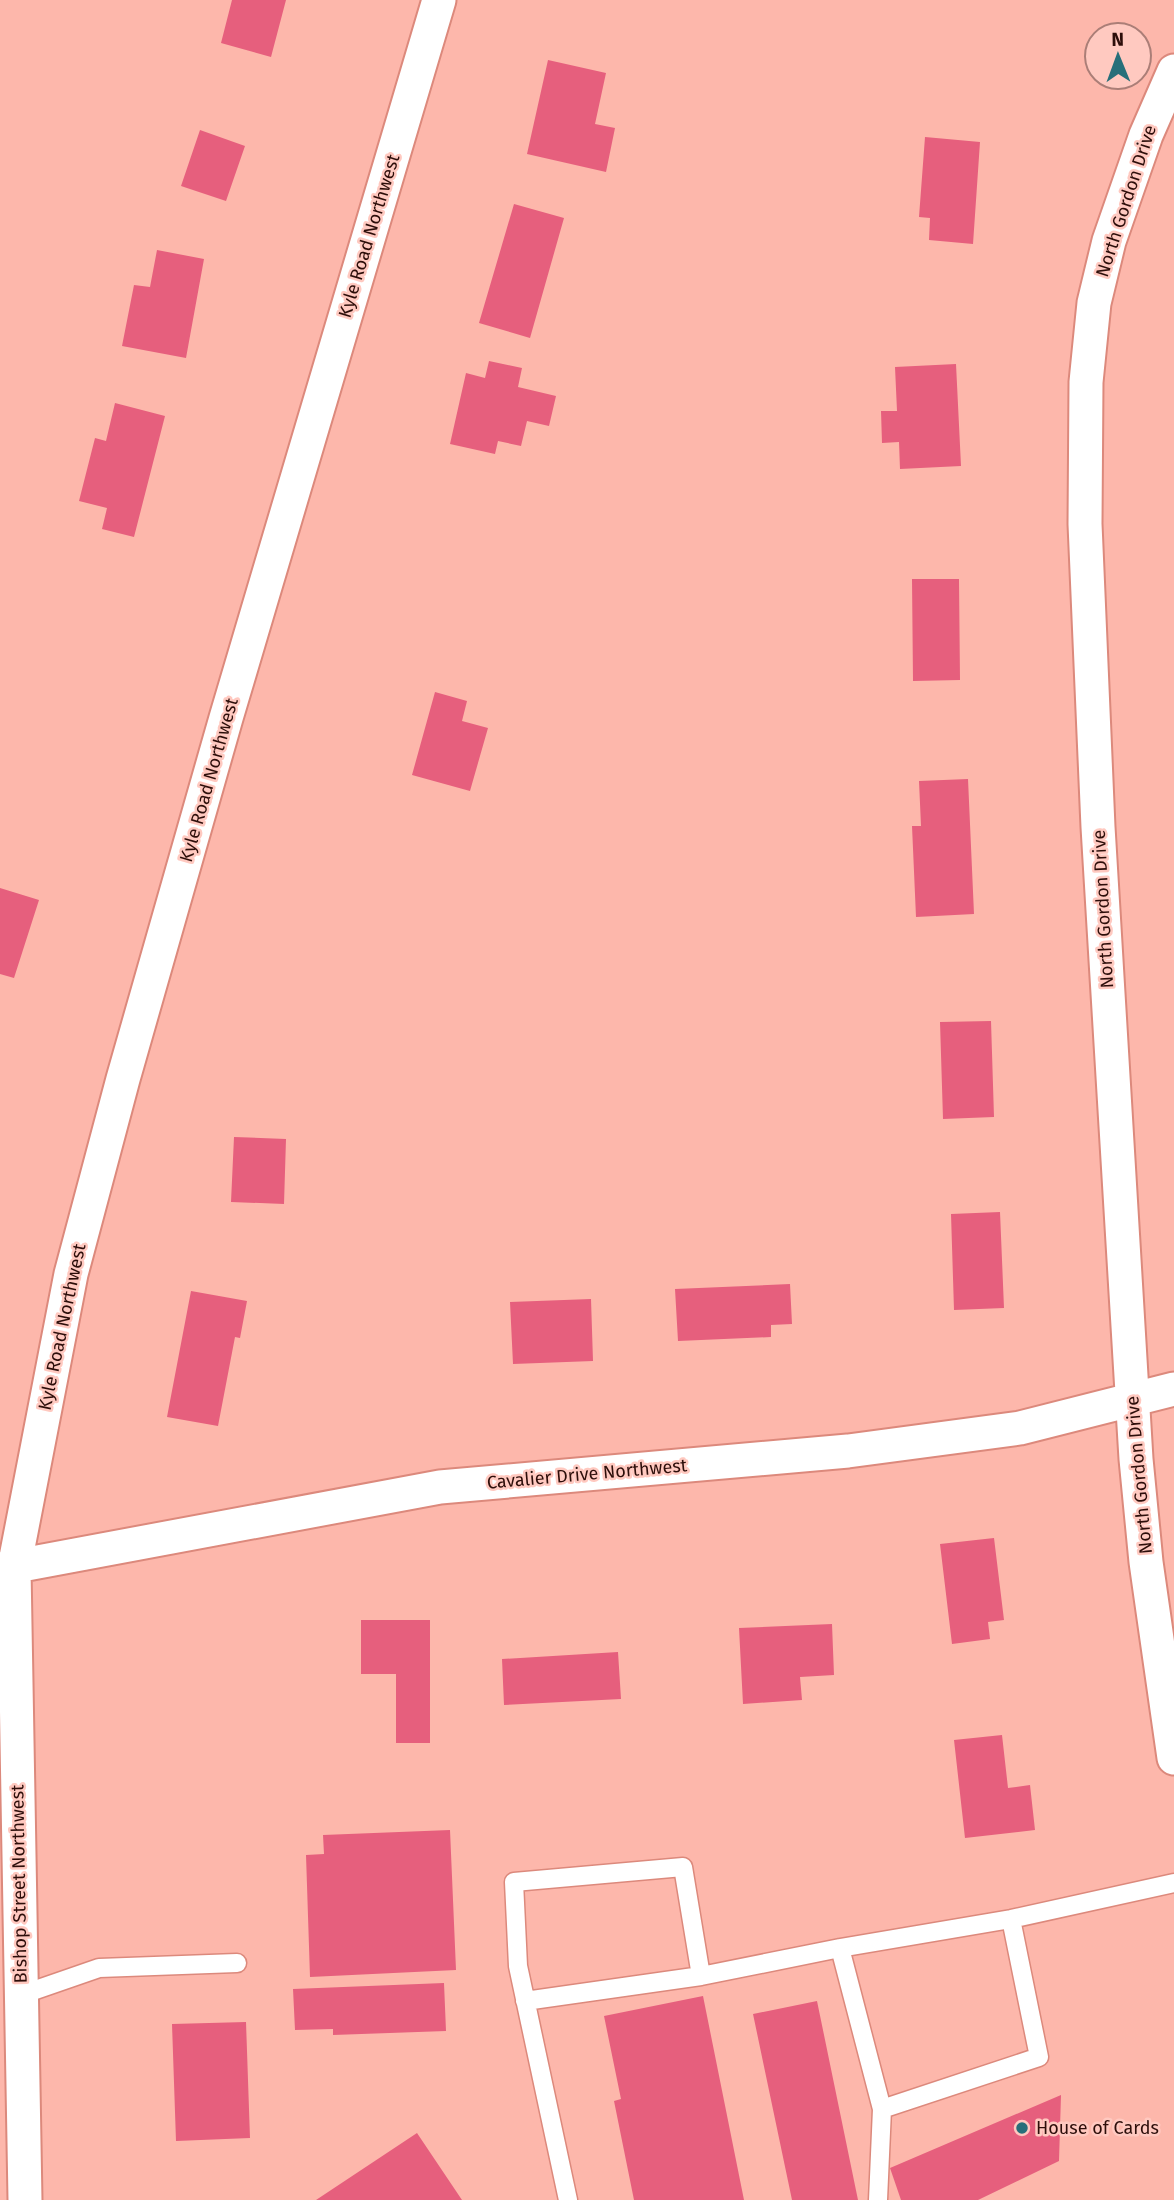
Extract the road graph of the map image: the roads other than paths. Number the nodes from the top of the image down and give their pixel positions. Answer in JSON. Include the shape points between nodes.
{"nodes":[{"id":1,"x":439,"y":0,"type":"edge"},
{"id":2,"x":1174,"y":71,"type":"edge"},
{"id":3,"x":1174,"y":1389,"type":"edge"},
{"id":4,"x":1133,"y":1399,"type":"junction"},
{"id":5,"x":7,"y":1569,"type":"edge"},
{"id":6,"x":1174,"y":1758,"type":"edge"},
{"id":7,"x":1174,"y":1883,"type":"edge"},
{"id":8,"x":1011,"y":1919,"type":"junction"},
{"id":9,"x":840,"y":1948,"type":"junction"},
{"id":10,"x":237,"y":1963,"type":"dead end"},
{"id":11,"x":701,"y":1976,"type":"junction"},
{"id":12,"x":21,"y":1995,"type":"junction"},
{"id":13,"x":525,"y":2001,"type":"junction"},
{"id":14,"x":882,"y":2109,"type":"junction"},
{"id":15,"x":25,"y":2200,"type":"edge"},
{"id":16,"x":568,"y":2200,"type":"edge"},
{"id":17,"x":878,"y":2200,"type":"edge"}],
"edges":[{"from":1,"to":5,"type":"street","name":"Kyle Road Northwest","via":[[122,1079],[71,1274]]},
{"from":2,"to":4,"type":"street","name":"North Gordon Drive","via":[[1109,241],[1094,303],[1086,382],[1085,524],[1098,827]]},
{"from":3,"to":4,"type":"street","name":"Cavalier Drive Northwest"},
{"from":4,"to":5,"type":"street","name":"Cavalier Drive Northwest","via":[[1020,1428],[848,1451],[440,1487]]},
{"from":4,"to":6,"type":"street","name":"North Gordon Drive","via":[[1146,1562]]},
{"from":5,"to":12,"type":"street","name":"Bishop Street Northwest"},
{"from":7,"to":8,"type":"lane"},
{"from":8,"to":9,"type":"lane"},
{"from":8,"to":14,"type":"lane","via":[[1039,2057]]},
{"from":9,"to":11,"type":"lane"},
{"from":9,"to":14,"type":"lane"},
{"from":10,"to":12,"type":"lane","via":[[99,1968]]},
{"from":11,"to":13,"type":"lane"},
{"from":11,"to":13,"type":"lane","via":[[683,1867],[514,1882],[518,1966]]},
{"from":12,"to":15,"type":"street","name":"Bishop Street Northwest"},
{"from":13,"to":16,"type":"lane"},
{"from":14,"to":17,"type":"lane"}]}
